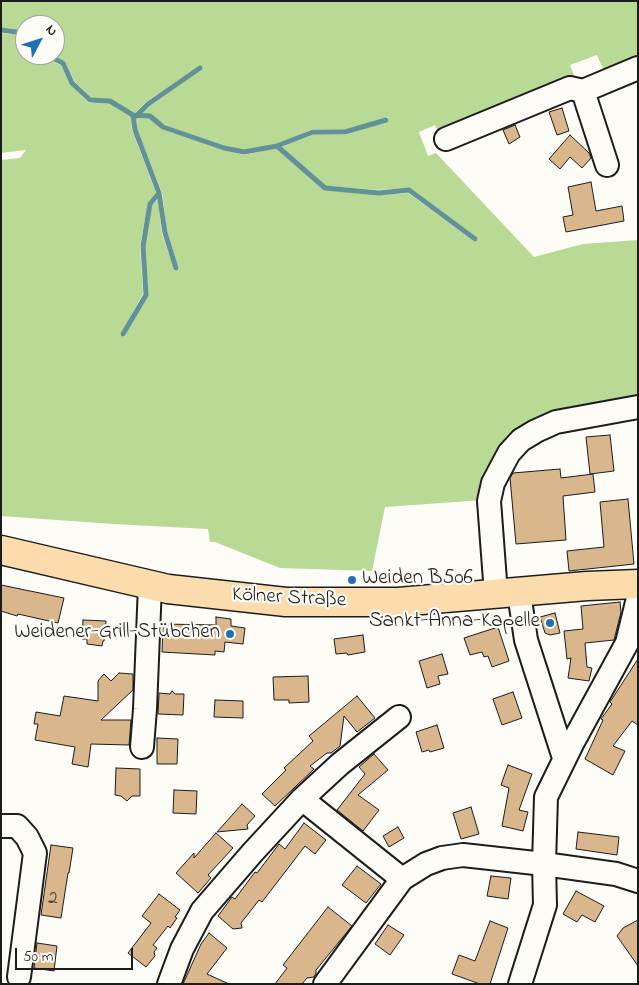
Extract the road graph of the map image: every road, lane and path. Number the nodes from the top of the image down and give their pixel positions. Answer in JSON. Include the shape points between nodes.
{"nodes":[{"id":1,"x":638,"y":68,"type":"edge"},
{"id":2,"x":583,"y":91,"type":"junction"},
{"id":3,"x":446,"y":140,"type":"dead end"},
{"id":4,"x":607,"y":165,"type":"dead end"},
{"id":5,"x":638,"y":407,"type":"edge"},
{"id":6,"x":1,"y":550,"type":"edge"},
{"id":7,"x":150,"y":585,"type":"junction"},
{"id":8,"x":638,"y":590,"type":"edge"},
{"id":9,"x":508,"y":594,"type":"junction"},
{"id":10,"x":398,"y":717,"type":"dead end"},
{"id":11,"x":142,"y":747,"type":"dead end"},
{"id":12,"x":564,"y":758,"type":"junction"},
{"id":13,"x":302,"y":799,"type":"junction"},
{"id":14,"x":1,"y":826,"type":"edge"},
{"id":15,"x":544,"y":864,"type":"junction"},
{"id":16,"x":402,"y":880,"type":"junction"},
{"id":17,"x":638,"y":881,"type":"edge"},
{"id":18,"x":19,"y":977,"type":"dead end"},
{"id":19,"x":169,"y":984,"type":"edge"},
{"id":20,"x":325,"y":984,"type":"edge"},
{"id":21,"x":520,"y":984,"type":"edge"}],
"edges":[{"from":1,"to":2,"type":"street","via":[[602,77]]},
{"from":2,"to":3,"type":"street","via":[[570,88]]},
{"from":2,"to":4,"type":"street"},
{"from":5,"to":9,"type":"street","via":[[556,422],[521,440],[509,453],[493,483],[489,501]]},
{"from":6,"to":7,"type":"main road","name":"Kölner Straße"},
{"from":7,"to":9,"type":"main road","name":"Kölner Straße","via":[[286,602],[385,602]]},
{"from":7,"to":11,"type":"street"},
{"from":8,"to":9,"type":"main road","name":"Kölner Straße","via":[[587,586]]},
{"from":8,"to":12,"type":"street","via":[[627,644]]},
{"from":9,"to":12,"type":"street"},
{"from":10,"to":13,"type":"street","via":[[383,741]]},
{"from":12,"to":15,"type":"street","via":[[546,797]]},
{"from":13,"to":16,"type":"street"},
{"from":13,"to":19,"type":"street","via":[[202,911],[182,949]]},
{"from":14,"to":18,"type":"street","via":[[17,826],[35,853]]},
{"from":15,"to":16,"type":"street","via":[[463,855],[426,864]]},
{"from":15,"to":17,"type":"street","via":[[616,874]]},
{"from":15,"to":21,"type":"street","via":[[545,905]]},
{"from":16,"to":20,"type":"street"}]}
